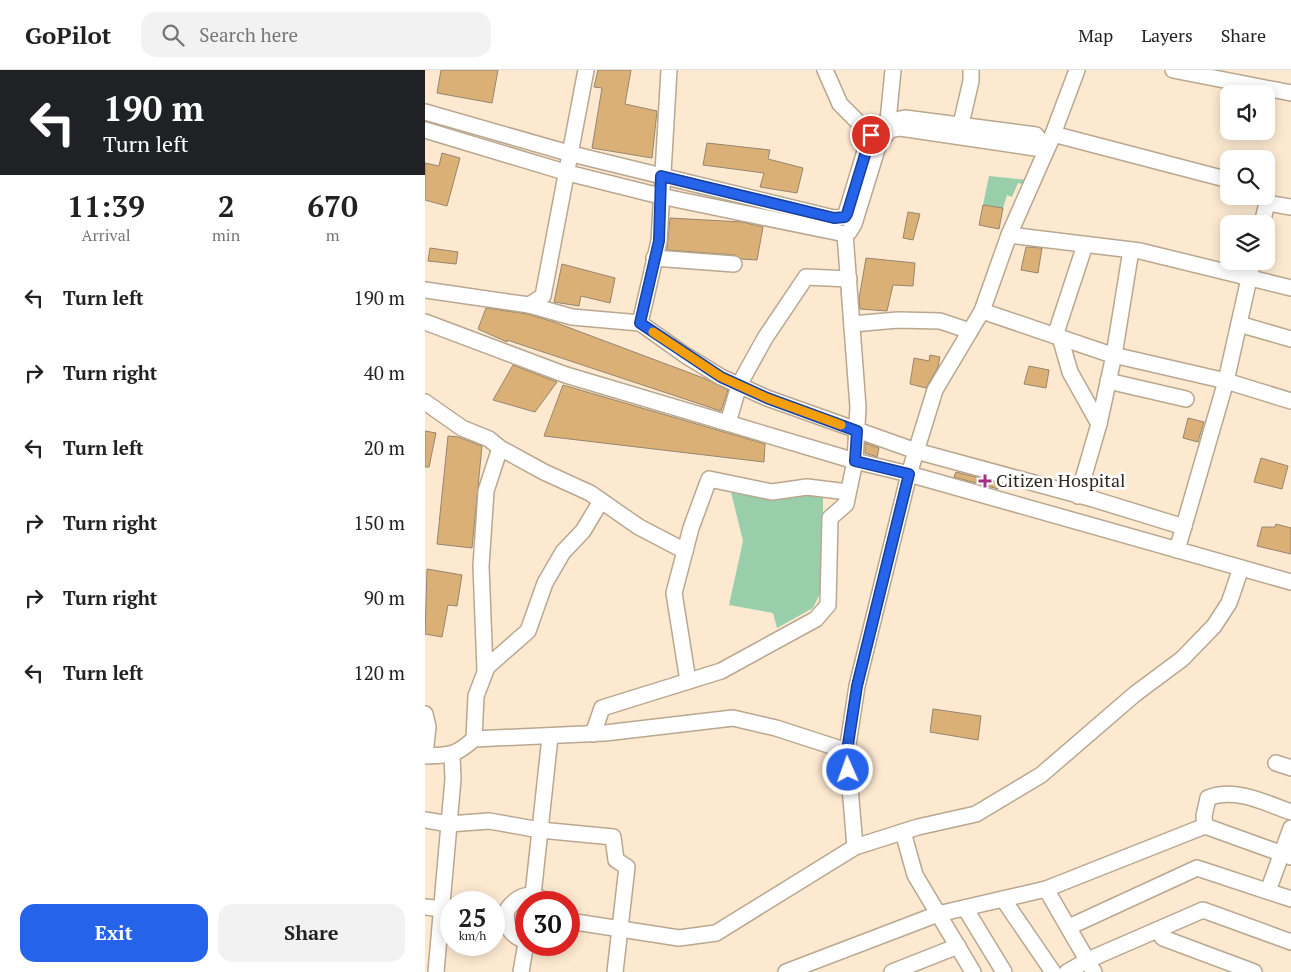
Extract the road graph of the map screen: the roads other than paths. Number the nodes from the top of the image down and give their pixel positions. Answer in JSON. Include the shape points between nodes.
{"nodes":[{"id":1,"x":586,"y":70,"type":"edge"},
{"id":2,"x":669,"y":70,"type":"edge"},
{"id":3,"x":825,"y":70,"type":"edge"},
{"id":4,"x":893,"y":70,"type":"edge"},
{"id":5,"x":971,"y":70,"type":"edge"},
{"id":6,"x":1077,"y":70,"type":"edge"},
{"id":7,"x":1173,"y":70,"type":"edge"},
{"id":8,"x":1291,"y":93,"type":"edge"},
{"id":9,"x":425,"y":112,"type":"edge"},
{"id":10,"x":888,"y":121,"type":"junction"},
{"id":11,"x":961,"y":124,"type":"junction"},
{"id":12,"x":425,"y":130,"type":"edge"},
{"id":13,"x":871,"y":135,"type":"junction"},
{"id":14,"x":1048,"y":139,"type":"junction"},
{"id":15,"x":572,"y":154,"type":"junction"},
{"id":16,"x":568,"y":173,"type":"junction"},
{"id":17,"x":661,"y":176,"type":"junction"},
{"id":18,"x":1220,"y":178,"type":"edge"},
{"id":19,"x":660,"y":196,"type":"junction"},
{"id":20,"x":1275,"y":202,"type":"edge"},
{"id":21,"x":1291,"y":206,"type":"edge"},
{"id":22,"x":845,"y":234,"type":"junction"},
{"id":23,"x":1009,"y":235,"type":"junction"},
{"id":24,"x":1085,"y":245,"type":"junction"},
{"id":25,"x":1131,"y":250,"type":"junction"},
{"id":26,"x":655,"y":258,"type":"junction"},
{"id":27,"x":734,"y":264,"type":"dead end"},
{"id":28,"x":1251,"y":270,"type":"edge"},
{"id":29,"x":849,"y":279,"type":"junction"},
{"id":30,"x":1249,"y":279,"type":"junction"},
{"id":31,"x":1291,"y":288,"type":"edge"},
{"id":32,"x":425,"y":290,"type":"edge"},
{"id":33,"x":529,"y":305,"type":"junction"},
{"id":34,"x":982,"y":311,"type":"junction"},
{"id":35,"x":425,"y":322,"type":"edge"},
{"id":36,"x":640,"y":323,"type":"junction"},
{"id":37,"x":852,"y":324,"type":"junction"},
{"id":38,"x":1239,"y":324,"type":"junction"},
{"id":39,"x":970,"y":331,"type":"junction"},
{"id":40,"x":1058,"y":336,"type":"junction"},
{"id":41,"x":1291,"y":339,"type":"edge"},
{"id":42,"x":1114,"y":355,"type":"junction"},
{"id":43,"x":1108,"y":381,"type":"junction"},
{"id":44,"x":1226,"y":381,"type":"junction"},
{"id":45,"x":739,"y":385,"type":"junction"},
{"id":46,"x":1186,"y":399,"type":"dead end"},
{"id":47,"x":1291,"y":401,"type":"edge"},
{"id":48,"x":425,"y":402,"type":"edge"},
{"id":49,"x":728,"y":423,"type":"junction"},
{"id":50,"x":1099,"y":424,"type":"junction"},
{"id":51,"x":857,"y":431,"type":"junction"},
{"id":52,"x":499,"y":448,"type":"junction"},
{"id":53,"x":916,"y":451,"type":"junction"},
{"id":54,"x":855,"y":461,"type":"junction"},
{"id":55,"x":909,"y":474,"type":"junction"},
{"id":56,"x":848,"y":492,"type":"junction"},
{"id":57,"x":1077,"y":496,"type":"junction"},
{"id":58,"x":601,"y":501,"type":"junction"},
{"id":59,"x":1184,"y":527,"type":"junction"},
{"id":60,"x":685,"y":550,"type":"junction"},
{"id":61,"x":1177,"y":550,"type":"junction"},
{"id":62,"x":1241,"y":568,"type":"junction"},
{"id":63,"x":1291,"y":582,"type":"edge"},
{"id":64,"x":485,"y":670,"type":"junction"},
{"id":65,"x":688,"y":681,"type":"junction"},
{"id":66,"x":425,"y":714,"type":"edge"},
{"id":67,"x":593,"y":734,"type":"junction"},
{"id":68,"x":550,"y":737,"type":"junction"},
{"id":69,"x":474,"y":738,"type":"junction"},
{"id":70,"x":847,"y":751,"type":"junction"},
{"id":71,"x":425,"y":755,"type":"edge"},
{"id":72,"x":452,"y":755,"type":"junction"},
{"id":73,"x":1276,"y":763,"type":"dead end"},
{"id":74,"x":1291,"y":768,"type":"edge"},
{"id":75,"x":1291,"y":812,"type":"edge"},
{"id":76,"x":425,"y":820,"type":"edge"},
{"id":77,"x":449,"y":824,"type":"junction"},
{"id":78,"x":1205,"y":826,"type":"junction"},
{"id":79,"x":1291,"y":828,"type":"edge"},
{"id":80,"x":540,"y":830,"type":"junction"},
{"id":81,"x":903,"y":832,"type":"junction"},
{"id":82,"x":855,"y":847,"type":"junction"},
{"id":83,"x":1286,"y":855,"type":"edge"},
{"id":84,"x":1046,"y":889,"type":"junction"},
{"id":85,"x":447,"y":891,"type":"edge"},
{"id":86,"x":540,"y":891,"type":"edge"},
{"id":87,"x":1268,"y":891,"type":"junction"},
{"id":88,"x":1003,"y":899,"type":"junction"},
{"id":89,"x":1291,"y":899,"type":"edge"},
{"id":90,"x":515,"y":900,"type":"edge"},
{"id":91,"x":425,"y":907,"type":"edge"},
{"id":92,"x":965,"y":908,"type":"junction"},
{"id":93,"x":440,"y":909,"type":"edge"},
{"id":94,"x":505,"y":912,"type":"edge"},
{"id":95,"x":938,"y":914,"type":"junction"},
{"id":96,"x":580,"y":923,"type":"edge"},
{"id":97,"x":505,"y":924,"type":"edge"},
{"id":98,"x":1069,"y":927,"type":"junction"},
{"id":99,"x":620,"y":929,"type":"junction"},
{"id":100,"x":1157,"y":930,"type":"junction"},
{"id":101,"x":515,"y":935,"type":"edge"},
{"id":102,"x":1291,"y":942,"type":"edge"},
{"id":103,"x":440,"y":944,"type":"edge"},
{"id":104,"x":958,"y":946,"type":"junction"},
{"id":105,"x":524,"y":956,"type":"edge"},
{"id":106,"x":1091,"y":966,"type":"edge"},
{"id":107,"x":435,"y":972,"type":"edge"},
{"id":108,"x":521,"y":972,"type":"edge"},
{"id":109,"x":615,"y":972,"type":"edge"},
{"id":110,"x":786,"y":972,"type":"edge"},
{"id":111,"x":893,"y":972,"type":"edge"},
{"id":112,"x":973,"y":972,"type":"edge"},
{"id":113,"x":1004,"y":972,"type":"edge"},
{"id":114,"x":1053,"y":972,"type":"edge"},
{"id":115,"x":1067,"y":972,"type":"edge"},
{"id":116,"x":1254,"y":972,"type":"edge"}],
"edges":[{"from":1,"to":15,"type":"street"},
{"from":2,"to":17,"type":"street"},
{"from":3,"to":13,"type":"street","via":[[840,104]]},
{"from":4,"to":10,"type":"street"},
{"from":5,"to":11,"type":"street"},
{"from":6,"to":14,"type":"street"},
{"from":7,"to":8,"type":"street"},
{"from":9,"to":15,"type":"street"},
{"from":10,"to":11,"type":"street","via":[[905,118]]},
{"from":10,"to":13,"type":"street"},
{"from":11,"to":14,"type":"street"},
{"from":12,"to":16,"type":"street"},
{"from":13,"to":17,"type":"street","via":[[847,214],[841,218]]},
{"from":14,"to":18,"type":"street"},
{"from":14,"to":22,"type":"street","via":[[1035,148],[900,128],[890,130],[879,143],[854,224]]},
{"from":14,"to":23,"type":"street"},
{"from":15,"to":16,"type":"street"},
{"from":15,"to":17,"type":"street"},
{"from":16,"to":19,"type":"street"},
{"from":16,"to":33,"type":"street","via":[[543,296]]},
{"from":17,"to":19,"type":"street"},
{"from":19,"to":22,"type":"street"},
{"from":19,"to":26,"type":"street","via":[[659,241]]},
{"from":20,"to":21,"type":"street"},
{"from":22,"to":29,"type":"street"},
{"from":23,"to":24,"type":"street"},
{"from":23,"to":34,"type":"street"},
{"from":24,"to":25,"type":"street"},
{"from":24,"to":40,"type":"street"},
{"from":25,"to":30,"type":"street"},
{"from":25,"to":42,"type":"street"},
{"from":26,"to":27,"type":"street"},
{"from":26,"to":36,"type":"street"},
{"from":28,"to":30,"type":"street"},
{"from":29,"to":37,"type":"street"},
{"from":29,"to":45,"type":"street","via":[[806,277],[765,338]]},
{"from":30,"to":31,"type":"street"},
{"from":30,"to":38,"type":"street"},
{"from":32,"to":33,"type":"street"},
{"from":33,"to":36,"type":"street","via":[[572,317]]},
{"from":34,"to":39,"type":"street"},
{"from":34,"to":40,"type":"street"},
{"from":35,"to":49,"type":"street","via":[[566,375]]},
{"from":36,"to":45,"type":"street","via":[[685,355]]},
{"from":37,"to":39,"type":"street","via":[[940,321]]},
{"from":37,"to":51,"type":"street"},
{"from":38,"to":41,"type":"street"},
{"from":38,"to":44,"type":"street"},
{"from":39,"to":53,"type":"street","via":[[935,390]]},
{"from":40,"to":42,"type":"street"},
{"from":40,"to":50,"type":"street","via":[[1070,372]]},
{"from":42,"to":43,"type":"street"},
{"from":42,"to":44,"type":"street"},
{"from":43,"to":46,"type":"street"},
{"from":43,"to":50,"type":"street"},
{"from":44,"to":47,"type":"street"},
{"from":44,"to":59,"type":"street"},
{"from":45,"to":49,"type":"street"},
{"from":45,"to":51,"type":"street"},
{"from":48,"to":52,"type":"street"},
{"from":49,"to":54,"type":"street"},
{"from":50,"to":57,"type":"street"},
{"from":51,"to":53,"type":"street"},
{"from":51,"to":54,"type":"street"},
{"from":52,"to":58,"type":"street"},
{"from":52,"to":64,"type":"street","via":[[486,491],[481,566]]},
{"from":53,"to":55,"type":"street"},
{"from":53,"to":57,"type":"street"},
{"from":54,"to":55,"type":"street"},
{"from":54,"to":56,"type":"street"},
{"from":55,"to":61,"type":"street"},
{"from":55,"to":70,"type":"street","via":[[857,686]]},
{"from":56,"to":60,"type":"street","via":[[807,487],[772,492],[709,479]]},
{"from":56,"to":65,"type":"street","via":[[846,504],[830,518],[829,605],[816,620],[721,671]]},
{"from":57,"to":59,"type":"street"},
{"from":58,"to":60,"type":"street","via":[[639,527]]},
{"from":58,"to":64,"type":"street","via":[[583,531],[563,552],[545,583],[528,631],[505,648]]},
{"from":59,"to":61,"type":"street"},
{"from":60,"to":65,"type":"street","via":[[674,594]]},
{"from":61,"to":62,"type":"street"},
{"from":62,"to":63,"type":"street"},
{"from":62,"to":81,"type":"street","via":[[1229,603],[1195,646],[1041,775],[976,814]]},
{"from":64,"to":69,"type":"street","via":[[476,696]]},
{"from":65,"to":67,"type":"street","via":[[602,708]]},
{"from":66,"to":71,"type":"street","via":[[428,727]]},
{"from":67,"to":68,"type":"street"},
{"from":67,"to":70,"type":"street","via":[[733,718],[777,728]]},
{"from":68,"to":69,"type":"street"},
{"from":68,"to":80,"type":"street"},
{"from":69,"to":72,"type":"street"},
{"from":70,"to":82,"type":"street"},
{"from":71,"to":72,"type":"street"},
{"from":72,"to":77,"type":"street"},
{"from":73,"to":74,"type":"street"},
{"from":75,"to":78,"type":"street","via":[[1242,795],[1217,794],[1208,798]]},
{"from":76,"to":77,"type":"street"},
{"from":77,"to":80,"type":"street","via":[[489,821]]},
{"from":77,"to":85,"type":"street"},
{"from":78,"to":83,"type":"street"},
{"from":78,"to":84,"type":"street"},
{"from":79,"to":83,"type":"street"},
{"from":80,"to":86,"type":"street"},
{"from":80,"to":99,"type":"street","via":[[613,837],[616,860],[627,867]]},
{"from":81,"to":82,"type":"street"},
{"from":81,"to":95,"type":"street","via":[[915,875]]},
{"from":82,"to":99,"type":"street","via":[[716,933],[679,938]]},
{"from":83,"to":87,"type":"street"},
{"from":84,"to":88,"type":"street"},
{"from":84,"to":98,"type":"street"},
{"from":87,"to":89,"type":"street"},
{"from":87,"to":98,"type":"street","via":[[1197,868]]},
{"from":88,"to":92,"type":"street"},
{"from":88,"to":114,"type":"street"},
{"from":90,"to":94,"type":"street"},
{"from":91,"to":93,"type":"street"},
{"from":92,"to":95,"type":"street"},
{"from":92,"to":113,"type":"street"},
{"from":95,"to":104,"type":"street"},
{"from":95,"to":110,"type":"street"},
{"from":96,"to":99,"type":"street"},
{"from":97,"to":101,"type":"street"},
{"from":98,"to":106,"type":"street"},
{"from":99,"to":109,"type":"street"},
{"from":100,"to":102,"type":"street","via":[[1203,910]]},
{"from":100,"to":106,"type":"street"},
{"from":100,"to":116,"type":"street","via":[[1163,938]]},
{"from":103,"to":107,"type":"street"},
{"from":104,"to":111,"type":"street"},
{"from":104,"to":112,"type":"street"},
{"from":105,"to":108,"type":"street"},
{"from":106,"to":115,"type":"street"}]}
